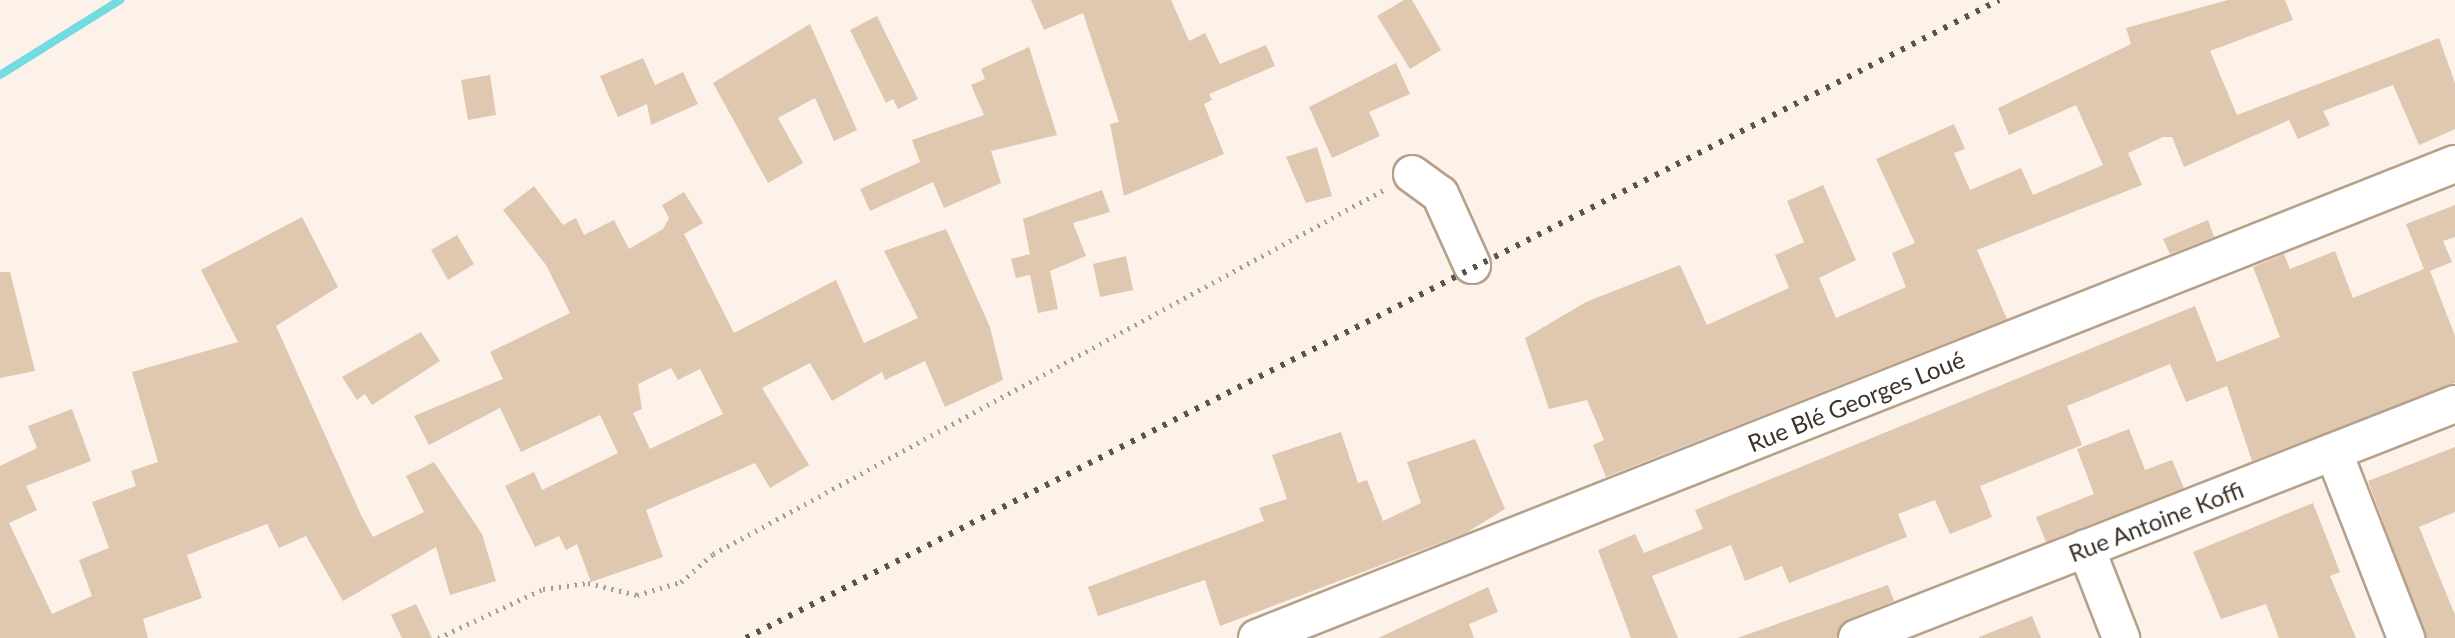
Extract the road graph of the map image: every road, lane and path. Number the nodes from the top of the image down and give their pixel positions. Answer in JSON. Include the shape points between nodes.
{"nodes":[{"id":1,"x":2455,"y":164,"type":"edge"},
{"id":2,"x":1412,"y":174,"type":"joint"},
{"id":3,"x":1472,"y":265,"type":"dead end"},
{"id":4,"x":2455,"y":404,"type":"edge"},
{"id":5,"x":2334,"y":453,"type":"junction"},
{"id":6,"x":2086,"y":548,"type":"junction"},
{"id":7,"x":1868,"y":636,"type":"edge"},
{"id":8,"x":438,"y":638,"type":"edge"},
{"id":9,"x":1257,"y":638,"type":"edge"},
{"id":10,"x":2121,"y":638,"type":"edge"},
{"id":11,"x":2406,"y":638,"type":"edge"}],
"edges":[{"from":1,"to":9,"type":"street","name":"Rue Blé Georges Loué"},
{"from":2,"to":3,"type":"street","via":[[1440,194]]},
{"from":2,"to":8,"type":"path","via":[[713,554],[681,582],[637,595],[601,583],[543,589]]},
{"from":4,"to":5,"type":"street","name":"Rue Antoine Koffi"},
{"from":5,"to":6,"type":"street","name":"Rue Antoine Koffi"},
{"from":5,"to":11,"type":"street"},
{"from":6,"to":7,"type":"street","name":"Rue Antoine Koffi"},
{"from":6,"to":10,"type":"street"}]}
